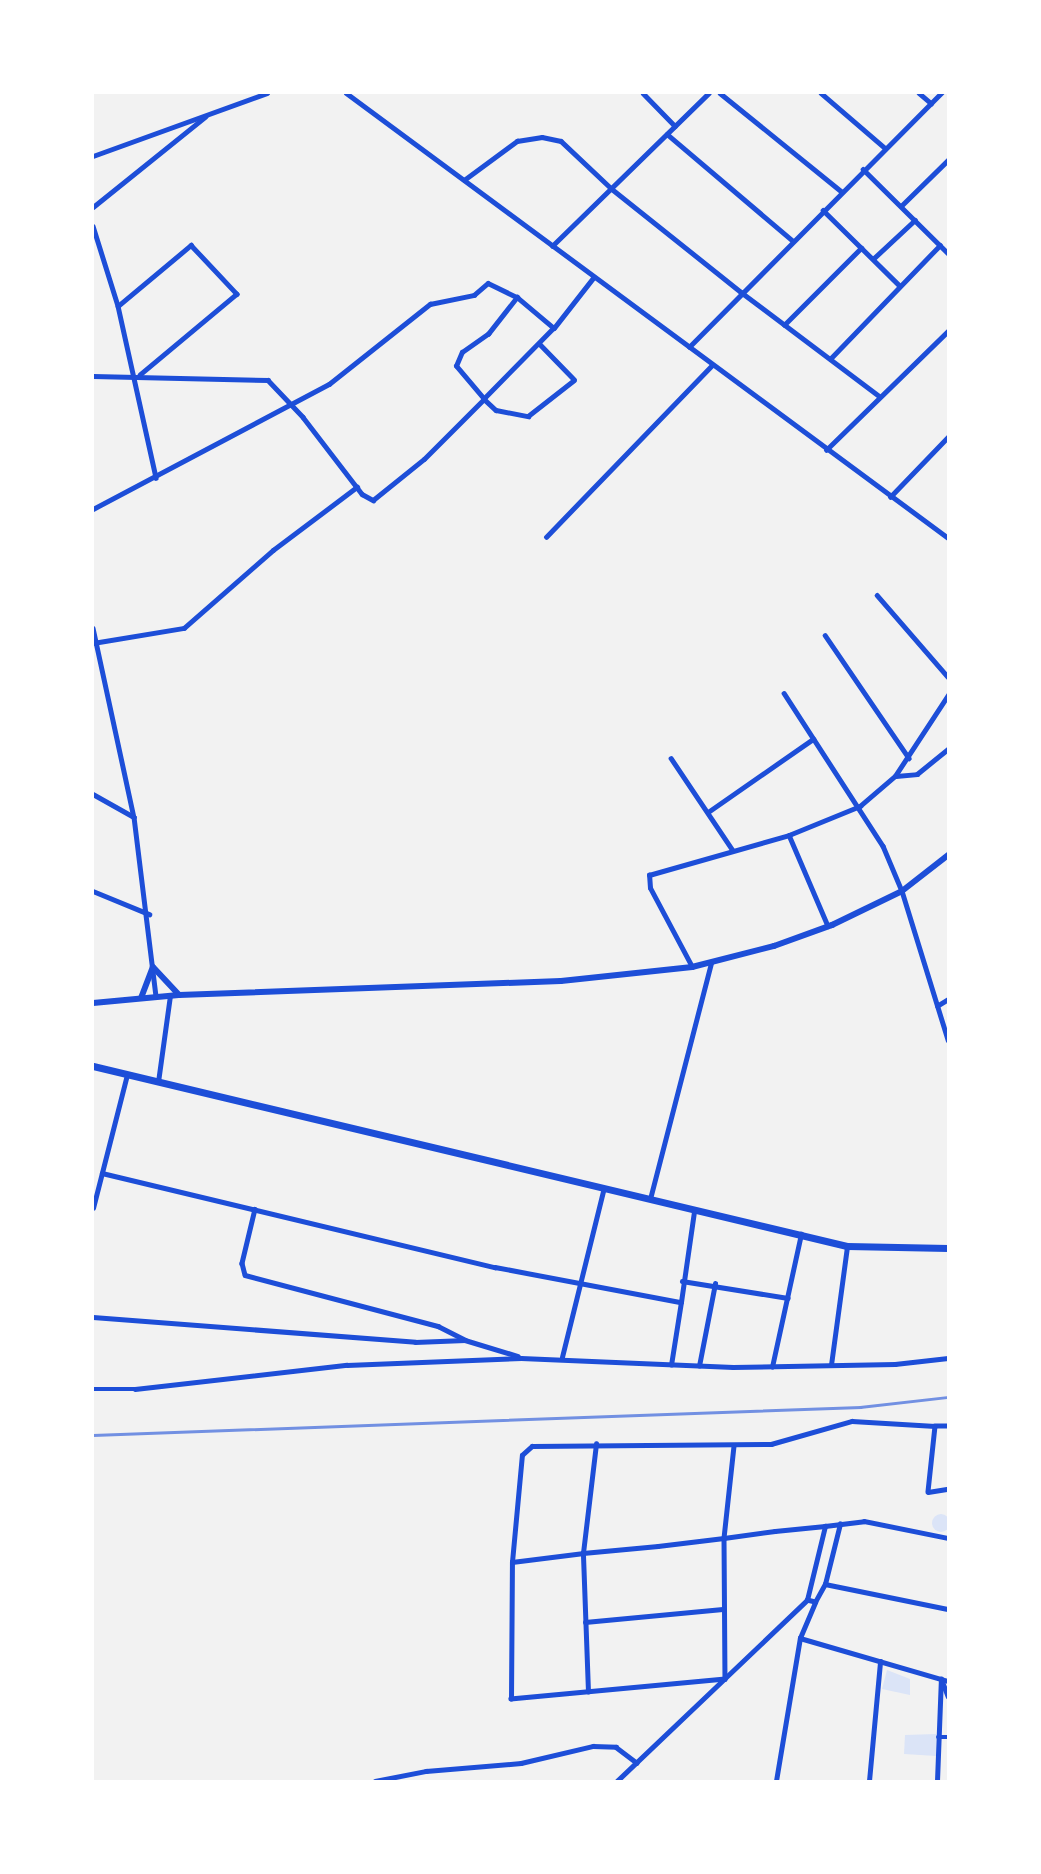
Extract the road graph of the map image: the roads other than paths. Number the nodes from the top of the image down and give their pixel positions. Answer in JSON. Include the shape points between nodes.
{"nodes":[{"id":1,"x":267,"y":93,"type":"edge"},
{"id":2,"x":346,"y":93,"type":"edge"},
{"id":3,"x":643,"y":93,"type":"edge"},
{"id":4,"x":709,"y":93,"type":"edge"},
{"id":5,"x":720,"y":93,"type":"edge"},
{"id":6,"x":821,"y":93,"type":"edge"},
{"id":7,"x":919,"y":93,"type":"edge"},
{"id":8,"x":941,"y":93,"type":"edge"},
{"id":9,"x":931,"y":103,"type":"junction"},
{"id":10,"x":208,"y":114,"type":"junction"},
{"id":11,"x":675,"y":126,"type":"junction"},
{"id":12,"x":667,"y":134,"type":"junction"},
{"id":13,"x":884,"y":147,"type":"junction"},
{"id":14,"x":93,"y":156,"type":"edge"},
{"id":15,"x":948,"y":160,"type":"edge"},
{"id":16,"x":863,"y":169,"type":"junction"},
{"id":17,"x":464,"y":180,"type":"junction"},
{"id":18,"x":612,"y":189,"type":"junction"},
{"id":19,"x":841,"y":191,"type":"junction"},
{"id":20,"x":901,"y":206,"type":"junction"},
{"id":21,"x":93,"y":207,"type":"edge"},
{"id":22,"x":823,"y":209,"type":"junction"},
{"id":23,"x":915,"y":220,"type":"junction"},
{"id":24,"x":93,"y":226,"type":"edge"},
{"id":25,"x":793,"y":240,"type":"junction"},
{"id":26,"x":940,"y":245,"type":"junction"},
{"id":27,"x":552,"y":246,"type":"junction"},
{"id":28,"x":861,"y":248,"type":"junction"},
{"id":29,"x":948,"y":253,"type":"edge"},
{"id":30,"x":873,"y":259,"type":"junction"},
{"id":31,"x":593,"y":278,"type":"junction"},
{"id":32,"x":900,"y":286,"type":"junction"},
{"id":33,"x":741,"y":292,"type":"junction"},
{"id":34,"x":517,"y":297,"type":"junction"},
{"id":35,"x":118,"y":306,"type":"junction"},
{"id":36,"x":784,"y":325,"type":"junction"},
{"id":37,"x":554,"y":328,"type":"junction"},
{"id":38,"x":948,"y":333,"type":"edge"},
{"id":39,"x":540,"y":345,"type":"junction"},
{"id":40,"x":689,"y":348,"type":"junction"},
{"id":41,"x":830,"y":359,"type":"junction"},
{"id":42,"x":712,"y":365,"type":"junction"},
{"id":43,"x":137,"y":375,"type":"junction"},
{"id":44,"x":93,"y":376,"type":"edge"},
{"id":45,"x":879,"y":396,"type":"junction"},
{"id":46,"x":484,"y":399,"type":"junction"},
{"id":47,"x":291,"y":404,"type":"junction"},
{"id":48,"x":948,"y":437,"type":"edge"},
{"id":49,"x":826,"y":450,"type":"junction"},
{"id":50,"x":156,"y":478,"type":"junction"},
{"id":51,"x":357,"y":487,"type":"junction"},
{"id":52,"x":889,"y":497,"type":"junction"},
{"id":53,"x":93,"y":509,"type":"edge"},
{"id":54,"x":546,"y":537,"type":"dead end"},
{"id":55,"x":948,"y":538,"type":"edge"},
{"id":56,"x":877,"y":595,"type":"dead end"},
{"id":57,"x":93,"y":628,"type":"edge"},
{"id":58,"x":825,"y":635,"type":"dead end"},
{"id":59,"x":94,"y":642,"type":"edge"},
{"id":60,"x":948,"y":677,"type":"edge"},
{"id":61,"x":784,"y":693,"type":"dead end"},
{"id":62,"x":948,"y":695,"type":"edge"},
{"id":63,"x":813,"y":739,"type":"junction"},
{"id":64,"x":948,"y":749,"type":"edge"},
{"id":65,"x":671,"y":758,"type":"dead end"},
{"id":66,"x":909,"y":758,"type":"junction"},
{"id":67,"x":895,"y":776,"type":"junction"},
{"id":68,"x":93,"y":794,"type":"edge"},
{"id":69,"x":860,"y":806,"type":"junction"},
{"id":70,"x":708,"y":812,"type":"junction"},
{"id":71,"x":134,"y":817,"type":"junction"},
{"id":72,"x":789,"y":835,"type":"junction"},
{"id":73,"x":732,"y":849,"type":"junction"},
{"id":74,"x":948,"y":855,"type":"edge"},
{"id":75,"x":93,"y":891,"type":"edge"},
{"id":76,"x":902,"y":891,"type":"junction"},
{"id":77,"x":149,"y":914,"type":"junction"},
{"id":78,"x":828,"y":926,"type":"junction"},
{"id":79,"x":711,"y":963,"type":"junction"},
{"id":80,"x":153,"y":967,"type":"junction"},
{"id":81,"x":692,"y":967,"type":"junction"},
{"id":82,"x":179,"y":995,"type":"junction"},
{"id":83,"x":170,"y":996,"type":"junction"},
{"id":84,"x":156,"y":997,"type":"junction"},
{"id":85,"x":141,"y":998,"type":"junction"},
{"id":86,"x":948,"y":999,"type":"edge"},
{"id":87,"x":93,"y":1003,"type":"edge"},
{"id":88,"x":937,"y":1006,"type":"junction"},
{"id":89,"x":948,"y":1040,"type":"edge"},
{"id":90,"x":93,"y":1066,"type":"edge"},
{"id":91,"x":127,"y":1075,"type":"junction"},
{"id":92,"x":157,"y":1083,"type":"junction"},
{"id":93,"x":102,"y":1174,"type":"junction"},
{"id":94,"x":603,"y":1191,"type":"junction"},
{"id":95,"x":649,"y":1201,"type":"junction"},
{"id":96,"x":93,"y":1208,"type":"edge"},
{"id":97,"x":254,"y":1209,"type":"junction"},
{"id":98,"x":694,"y":1212,"type":"junction"},
{"id":99,"x":801,"y":1233,"type":"junction"},
{"id":100,"x":847,"y":1246,"type":"junction"},
{"id":101,"x":948,"y":1248,"type":"edge"},
{"id":102,"x":682,"y":1281,"type":"junction"},
{"id":103,"x":579,"y":1282,"type":"junction"},
{"id":104,"x":715,"y":1284,"type":"junction"},
{"id":105,"x":788,"y":1298,"type":"junction"},
{"id":106,"x":681,"y":1302,"type":"junction"},
{"id":107,"x":93,"y":1317,"type":"edge"},
{"id":108,"x":465,"y":1340,"type":"junction"},
{"id":109,"x":521,"y":1357,"type":"junction"},
{"id":110,"x":562,"y":1357,"type":"junction"},
{"id":111,"x":948,"y":1358,"type":"edge"},
{"id":112,"x":671,"y":1365,"type":"junction"},
{"id":113,"x":831,"y":1365,"type":"junction"},
{"id":114,"x":699,"y":1366,"type":"junction"},
{"id":115,"x":772,"y":1367,"type":"junction"},
{"id":116,"x":93,"y":1389,"type":"edge"},
{"id":117,"x":935,"y":1426,"type":"junction"},
{"id":118,"x":948,"y":1426,"type":"edge"},
{"id":119,"x":596,"y":1444,"type":"junction"},
{"id":120,"x":734,"y":1446,"type":"junction"},
{"id":121,"x":948,"y":1489,"type":"edge"},
{"id":122,"x":840,"y":1524,"type":"junction"},
{"id":123,"x":825,"y":1526,"type":"junction"},
{"id":124,"x":724,"y":1538,"type":"junction"},
{"id":125,"x":948,"y":1538,"type":"edge"},
{"id":126,"x":583,"y":1553,"type":"junction"},
{"id":127,"x":512,"y":1562,"type":"junction"},
{"id":128,"x":825,"y":1584,"type":"junction"},
{"id":129,"x":807,"y":1600,"type":"junction"},
{"id":130,"x":815,"y":1602,"type":"junction"},
{"id":131,"x":722,"y":1609,"type":"junction"},
{"id":132,"x":948,"y":1609,"type":"edge"},
{"id":133,"x":585,"y":1622,"type":"junction"},
{"id":134,"x":800,"y":1638,"type":"junction"},
{"id":135,"x":880,"y":1662,"type":"junction"},
{"id":136,"x":725,"y":1679,"type":"junction"},
{"id":137,"x":941,"y":1679,"type":"junction"},
{"id":138,"x":948,"y":1681,"type":"edge"},
{"id":139,"x":588,"y":1692,"type":"junction"},
{"id":140,"x":948,"y":1696,"type":"edge"},
{"id":141,"x":939,"y":1737,"type":"junction"},
{"id":142,"x":948,"y":1737,"type":"edge"},
{"id":143,"x":636,"y":1763,"type":"junction"},
{"id":144,"x":375,"y":1781,"type":"edge"},
{"id":145,"x":617,"y":1781,"type":"edge"},
{"id":146,"x":776,"y":1781,"type":"edge"},
{"id":147,"x":869,"y":1781,"type":"edge"},
{"id":148,"x":937,"y":1781,"type":"edge"}],
"edges":[{"from":1,"to":10,"type":"street"},
{"from":2,"to":17,"type":"street"},
{"from":3,"to":11,"type":"street"},
{"from":4,"to":11,"type":"street"},
{"from":5,"to":19,"type":"street"},
{"from":6,"to":13,"type":"street"},
{"from":7,"to":9,"type":"street"},
{"from":8,"to":9,"type":"street"},
{"from":9,"to":13,"type":"street"},
{"from":10,"to":14,"type":"street"},
{"from":10,"to":21,"type":"street"},
{"from":11,"to":12,"type":"street"},
{"from":12,"to":18,"type":"street"},
{"from":12,"to":25,"type":"street"},
{"from":13,"to":16,"type":"street"},
{"from":15,"to":20,"type":"street"},
{"from":16,"to":19,"type":"street"},
{"from":16,"to":20,"type":"street"},
{"from":17,"to":18,"type":"street","via":[[517,141],[542,137],[561,141]]},
{"from":17,"to":27,"type":"street"},
{"from":18,"to":27,"type":"street"},
{"from":18,"to":33,"type":"street"},
{"from":19,"to":22,"type":"street"},
{"from":20,"to":23,"type":"street"},
{"from":22,"to":25,"type":"street"},
{"from":22,"to":28,"type":"street"},
{"from":23,"to":26,"type":"street"},
{"from":23,"to":30,"type":"street"},
{"from":24,"to":35,"type":"street"},
{"from":25,"to":33,"type":"street"},
{"from":26,"to":29,"type":"street"},
{"from":26,"to":32,"type":"street"},
{"from":27,"to":31,"type":"street"},
{"from":28,"to":30,"type":"street"},
{"from":28,"to":36,"type":"street"},
{"from":30,"to":32,"type":"street"},
{"from":31,"to":37,"type":"street"},
{"from":31,"to":40,"type":"street"},
{"from":32,"to":41,"type":"street"},
{"from":33,"to":36,"type":"street"},
{"from":33,"to":40,"type":"street"},
{"from":34,"to":37,"type":"street"},
{"from":34,"to":46,"type":"street","via":[[488,334],[457,360],[467,383]]},
{"from":34,"to":47,"type":"street","via":[[488,283],[474,295],[430,304],[329,384]]},
{"from":35,"to":43,"type":"street"},
{"from":35,"to":43,"type":"street","via":[[191,245],[237,294]]},
{"from":36,"to":41,"type":"street"},
{"from":37,"to":39,"type":"street"},
{"from":38,"to":45,"type":"street"},
{"from":39,"to":46,"type":"street"},
{"from":39,"to":46,"type":"street","via":[[574,380],[528,416],[496,410]]},
{"from":40,"to":42,"type":"street"},
{"from":41,"to":45,"type":"street"},
{"from":42,"to":49,"type":"street"},
{"from":42,"to":54,"type":"street"},
{"from":43,"to":44,"type":"street"},
{"from":43,"to":47,"type":"street","via":[[268,380]]},
{"from":43,"to":50,"type":"street"},
{"from":45,"to":49,"type":"street"},
{"from":46,"to":51,"type":"street","via":[[379,498],[369,499]]},
{"from":47,"to":50,"type":"street"},
{"from":47,"to":51,"type":"street"},
{"from":48,"to":52,"type":"street"},
{"from":49,"to":52,"type":"street"},
{"from":50,"to":53,"type":"street"},
{"from":51,"to":59,"type":"street","via":[[274,550],[184,628]]},
{"from":52,"to":55,"type":"street"},
{"from":56,"to":60,"type":"street"},
{"from":57,"to":59,"type":"street"},
{"from":58,"to":66,"type":"street"},
{"from":59,"to":71,"type":"street"},
{"from":61,"to":63,"type":"street"},
{"from":62,"to":66,"type":"street"},
{"from":63,"to":69,"type":"street"},
{"from":63,"to":70,"type":"street"},
{"from":64,"to":67,"type":"street","via":[[917,774]]},
{"from":65,"to":70,"type":"street"},
{"from":66,"to":67,"type":"street"},
{"from":67,"to":69,"type":"street"},
{"from":68,"to":71,"type":"street"},
{"from":69,"to":72,"type":"street"},
{"from":69,"to":76,"type":"street"},
{"from":70,"to":73,"type":"street"},
{"from":71,"to":77,"type":"street"},
{"from":72,"to":73,"type":"street"},
{"from":72,"to":78,"type":"street"},
{"from":73,"to":81,"type":"street","via":[[651,873],[648,878]]},
{"from":74,"to":76,"type":"main road"},
{"from":75,"to":77,"type":"street"},
{"from":76,"to":78,"type":"main road"},
{"from":76,"to":88,"type":"street"},
{"from":77,"to":80,"type":"street"},
{"from":78,"to":79,"type":"main road"},
{"from":79,"to":81,"type":"main road"},
{"from":79,"to":95,"type":"street"},
{"from":80,"to":82,"type":"main road"},
{"from":80,"to":84,"type":"street"},
{"from":80,"to":85,"type":"main road"},
{"from":81,"to":82,"type":"main road","via":[[561,981]]},
{"from":82,"to":83,"type":"main road"},
{"from":83,"to":84,"type":"main road"},
{"from":83,"to":92,"type":"street"},
{"from":84,"to":85,"type":"main road"},
{"from":85,"to":87,"type":"main road"},
{"from":86,"to":88,"type":"street"},
{"from":88,"to":89,"type":"street"},
{"from":90,"to":91,"type":"main road"},
{"from":91,"to":92,"type":"main road"},
{"from":91,"to":93,"type":"street"},
{"from":92,"to":94,"type":"main road"},
{"from":93,"to":96,"type":"street"},
{"from":93,"to":97,"type":"street"},
{"from":94,"to":95,"type":"main road"},
{"from":94,"to":103,"type":"street"},
{"from":95,"to":98,"type":"main road"},
{"from":97,"to":103,"type":"street","via":[[481,1264]]},
{"from":97,"to":108,"type":"street","via":[[242,1263],[245,1275],[438,1326]]},
{"from":98,"to":99,"type":"main road"},
{"from":98,"to":102,"type":"street"},
{"from":99,"to":100,"type":"main road"},
{"from":99,"to":105,"type":"street"},
{"from":100,"to":101,"type":"main road"},
{"from":100,"to":113,"type":"street"},
{"from":102,"to":104,"type":"street"},
{"from":102,"to":106,"type":"street"},
{"from":103,"to":106,"type":"street"},
{"from":103,"to":110,"type":"street"},
{"from":104,"to":105,"type":"street"},
{"from":104,"to":114,"type":"street"},
{"from":105,"to":115,"type":"street"},
{"from":106,"to":112,"type":"street"},
{"from":107,"to":108,"type":"street","via":[[428,1343]]},
{"from":108,"to":109,"type":"street"},
{"from":109,"to":110,"type":"street"},
{"from":109,"to":116,"type":"street","via":[[347,1365],[135,1389]]},
{"from":110,"to":112,"type":"street"},
{"from":111,"to":113,"type":"street"},
{"from":112,"to":114,"type":"street"},
{"from":113,"to":115,"type":"street"},
{"from":114,"to":115,"type":"street"},
{"from":117,"to":118,"type":"street"},
{"from":117,"to":120,"type":"street","via":[[852,1421],[771,1444]]},
{"from":117,"to":121,"type":"street","via":[[928,1492]]},
{"from":119,"to":120,"type":"street"},
{"from":119,"to":126,"type":"street"},
{"from":119,"to":127,"type":"street","via":[[525,1450]]},
{"from":120,"to":124,"type":"street"},
{"from":122,"to":123,"type":"street"},
{"from":122,"to":125,"type":"street","via":[[880,1522]]},
{"from":122,"to":128,"type":"street"},
{"from":123,"to":124,"type":"street"},
{"from":123,"to":129,"type":"street"},
{"from":124,"to":126,"type":"street"},
{"from":124,"to":131,"type":"street"},
{"from":126,"to":127,"type":"street"},
{"from":126,"to":133,"type":"street"},
{"from":127,"to":139,"type":"street","via":[[511,1699]]},
{"from":128,"to":130,"type":"street"},
{"from":128,"to":132,"type":"street"},
{"from":129,"to":130,"type":"street"},
{"from":129,"to":136,"type":"street"},
{"from":130,"to":134,"type":"street"},
{"from":131,"to":133,"type":"street"},
{"from":131,"to":136,"type":"street"},
{"from":133,"to":139,"type":"street"},
{"from":134,"to":135,"type":"street"},
{"from":134,"to":146,"type":"street"},
{"from":135,"to":137,"type":"street"},
{"from":135,"to":147,"type":"street"},
{"from":136,"to":139,"type":"street"},
{"from":136,"to":143,"type":"street"},
{"from":137,"to":138,"type":"street"},
{"from":137,"to":140,"type":"street"},
{"from":137,"to":141,"type":"street"},
{"from":141,"to":142,"type":"street"},
{"from":141,"to":148,"type":"street"},
{"from":143,"to":144,"type":"street","via":[[616,1747],[593,1746],[521,1763],[418,1772]]},
{"from":143,"to":145,"type":"street"}]}
